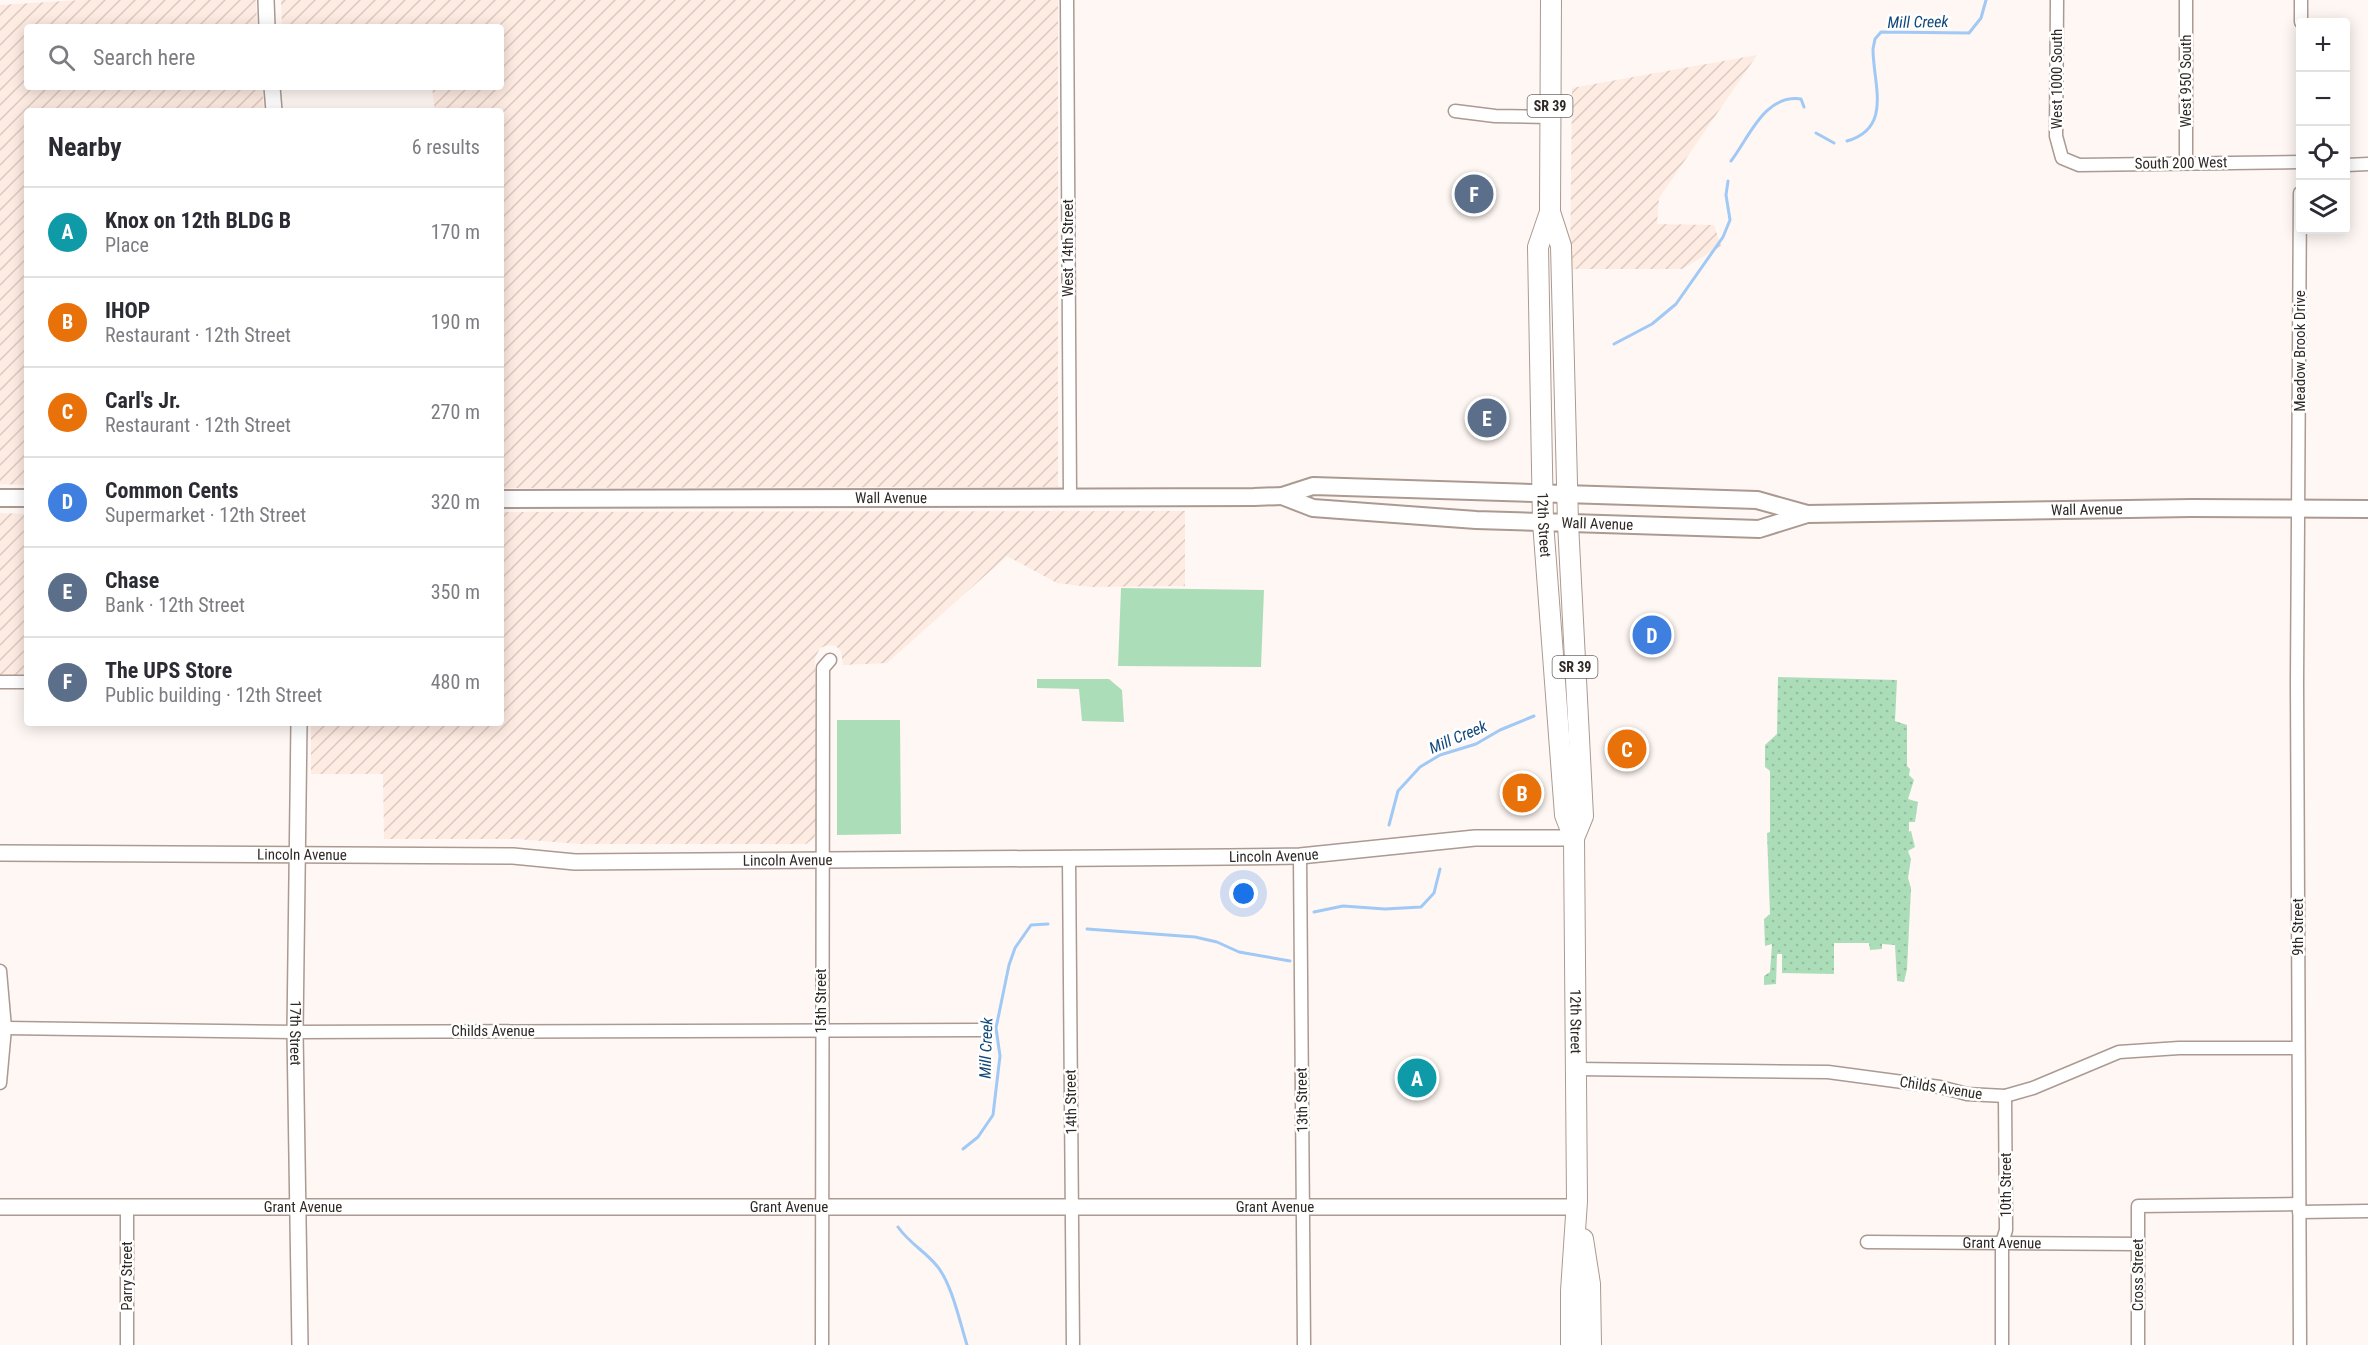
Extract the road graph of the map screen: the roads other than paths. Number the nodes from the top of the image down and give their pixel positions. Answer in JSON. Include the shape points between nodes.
{"nodes":[{"id":1,"x":266,"y":0,"type":"edge"},
{"id":2,"x":1067,"y":0,"type":"edge"},
{"id":3,"x":1551,"y":0,"type":"edge"},
{"id":4,"x":2057,"y":0,"type":"edge"},
{"id":5,"x":2186,"y":0,"type":"edge"},
{"id":6,"x":2301,"y":0,"type":"edge"},
{"id":7,"x":2301,"y":18,"type":"edge"},
{"id":8,"x":267,"y":24,"type":"edge"},
{"id":9,"x":272,"y":90,"type":"edge"},
{"id":10,"x":274,"y":108,"type":"edge"},
{"id":11,"x":1455,"y":111,"type":"dead end"},
{"id":12,"x":1550,"y":117,"type":"junction"},
{"id":13,"x":2062,"y":158,"type":"joint"},
{"id":14,"x":2296,"y":162,"type":"edge"},
{"id":15,"x":2186,"y":163,"type":"junction"},
{"id":16,"x":2368,"y":164,"type":"edge"},
{"id":17,"x":2350,"y":165,"type":"edge"},
{"id":18,"x":1550,"y":212,"type":"junction"},
{"id":19,"x":2301,"y":234,"type":"edge"},
{"id":20,"x":1543,"y":494,"type":"junction"},
{"id":21,"x":1567,"y":495,"type":"junction"},
{"id":22,"x":1070,"y":496,"type":"junction"},
{"id":23,"x":1282,"y":496,"type":"junction"},
{"id":24,"x":0,"y":498,"type":"edge"},
{"id":25,"x":24,"y":498,"type":"edge"},
{"id":26,"x":504,"y":499,"type":"edge"},
{"id":27,"x":2299,"y":509,"type":"junction"},
{"id":28,"x":2368,"y":509,"type":"edge"},
{"id":29,"x":1807,"y":514,"type":"junction"},
{"id":30,"x":1543,"y":522,"type":"junction"},
{"id":31,"x":1568,"y":523,"type":"junction"},
{"id":32,"x":830,"y":660,"type":"dead end"},
{"id":33,"x":0,"y":682,"type":"edge"},
{"id":34,"x":24,"y":682,"type":"edge"},
{"id":35,"x":299,"y":726,"type":"edge"},
{"id":36,"x":1574,"y":838,"type":"junction"},
{"id":37,"x":0,"y":853,"type":"edge"},
{"id":38,"x":297,"y":856,"type":"junction"},
{"id":39,"x":1300,"y":856,"type":"junction"},
{"id":40,"x":1069,"y":859,"type":"junction"},
{"id":41,"x":822,"y":861,"type":"junction"},
{"id":42,"x":0,"y":971,"type":"edge"},
{"id":43,"x":5,"y":1028,"type":"junction"},
{"id":44,"x":821,"y":1030,"type":"junction"},
{"id":45,"x":982,"y":1030,"type":"dead end"},
{"id":46,"x":296,"y":1032,"type":"junction"},
{"id":47,"x":2298,"y":1048,"type":"junction"},
{"id":48,"x":1576,"y":1069,"type":"junction"},
{"id":49,"x":0,"y":1083,"type":"edge"},
{"id":50,"x":2006,"y":1096,"type":"junction"},
{"id":51,"x":0,"y":1207,"type":"edge"},
{"id":52,"x":823,"y":1207,"type":"junction"},
{"id":53,"x":1073,"y":1207,"type":"junction"},
{"id":54,"x":1577,"y":1207,"type":"junction"},
{"id":55,"x":127,"y":1208,"type":"junction"},
{"id":56,"x":297,"y":1208,"type":"junction"},
{"id":57,"x":1304,"y":1208,"type":"junction"},
{"id":58,"x":2299,"y":1208,"type":"junction"},
{"id":59,"x":2368,"y":1211,"type":"edge"},
{"id":60,"x":1867,"y":1242,"type":"dead end"},
{"id":61,"x":2002,"y":1243,"type":"junction"},
{"id":62,"x":2138,"y":1244,"type":"junction"},
{"id":63,"x":127,"y":1345,"type":"edge"},
{"id":64,"x":300,"y":1345,"type":"edge"},
{"id":65,"x":822,"y":1345,"type":"edge"},
{"id":66,"x":1073,"y":1345,"type":"edge"},
{"id":67,"x":1304,"y":1345,"type":"edge"},
{"id":68,"x":1571,"y":1345,"type":"edge"},
{"id":69,"x":1591,"y":1345,"type":"edge"},
{"id":70,"x":2002,"y":1345,"type":"edge"},
{"id":71,"x":2138,"y":1345,"type":"edge"},
{"id":72,"x":2300,"y":1345,"type":"edge"}],
"edges":[{"from":1,"to":8,"type":"street"},
{"from":2,"to":22,"type":"street","name":"West 14th Street"},
{"from":3,"to":12,"type":"main road","name":"12th Street","number":"SR 39"},
{"from":4,"to":13,"type":"street","name":"West 1000 South","via":[[2056,136]]},
{"from":5,"to":15,"type":"street","name":"West 950 South"},
{"from":6,"to":7,"type":"street"},
{"from":9,"to":10,"type":"street"},
{"from":11,"to":12,"type":"street"},
{"from":12,"to":18,"type":"main road","name":"12th Street","number":"SR 39"},
{"from":13,"to":15,"type":"street","name":"South 200 West","via":[[2079,165]]},
{"from":14,"to":15,"type":"street","name":"South 200 West"},
{"from":16,"to":17,"type":"street"},
{"from":18,"to":20,"type":"main road","name":"12th Street","number":"SR 39","via":[[1538,247]]},
{"from":18,"to":21,"type":"main road","name":"12th Street","number":"SR 39","via":[[1561,246]]},
{"from":19,"to":27,"type":"street","name":"Meadow Brook Drive"},
{"from":20,"to":21,"type":"main road","name":"Wall Avenue"},
{"from":20,"to":23,"type":"main road","name":"Wall Avenue","via":[[1313,486]]},
{"from":20,"to":30,"type":"main road","name":"12th Street","number":"SR 39"},
{"from":21,"to":29,"type":"main road","name":"Wall Avenue","via":[[1757,500]]},
{"from":21,"to":31,"type":"main road","name":"12th Street","number":"SR 39"},
{"from":22,"to":23,"type":"main road","name":"Wall Avenue"},
{"from":22,"to":26,"type":"main road","name":"Wall Avenue"},
{"from":23,"to":30,"type":"main road","name":"Wall Avenue","via":[[1312,508]]},
{"from":24,"to":25,"type":"main road"},
{"from":27,"to":28,"type":"main road","name":"Wall Avenue"},
{"from":27,"to":29,"type":"main road","name":"Wall Avenue"},
{"from":27,"to":47,"type":"street","name":"9th Street"},
{"from":29,"to":31,"type":"main road","name":"Wall Avenue","via":[[1759,529]]},
{"from":30,"to":31,"type":"main road","name":"Wall Avenue"},
{"from":30,"to":36,"type":"main road","name":"12th Street","number":"SR 39","via":[[1565,815]]},
{"from":31,"to":36,"type":"main road","name":"12th Street","number":"SR 39","via":[[1583,816]]},
{"from":32,"to":41,"type":"street","name":"15th Street","via":[[823,668]]},
{"from":33,"to":34,"type":"street"},
{"from":35,"to":38,"type":"street","name":"17th Street"},
{"from":36,"to":39,"type":"street","name":"Lincoln Avenue","via":[[1475,838]]},
{"from":36,"to":48,"type":"main road","name":"12th Street","number":"SR 39"},
{"from":37,"to":38,"type":"street","name":"Lincoln Avenue"},
{"from":38,"to":41,"type":"street","name":"Lincoln Avenue","via":[[513,856],[575,862]]},
{"from":38,"to":46,"type":"street","name":"17th Street"},
{"from":39,"to":40,"type":"street","name":"Lincoln Avenue"},
{"from":39,"to":57,"type":"street","name":"13th Street"},
{"from":40,"to":41,"type":"street","name":"Lincoln Avenue"},
{"from":40,"to":53,"type":"street","name":"14th Street"},
{"from":41,"to":44,"type":"street","name":"15th Street"},
{"from":42,"to":43,"type":"street"},
{"from":43,"to":46,"type":"street","name":"Childs Avenue"},
{"from":43,"to":49,"type":"street"},
{"from":44,"to":45,"type":"street","name":"Childs Avenue"},
{"from":44,"to":46,"type":"street","name":"Childs Avenue"},
{"from":44,"to":52,"type":"street","name":"15th Street"},
{"from":46,"to":56,"type":"street","name":"17th Street"},
{"from":47,"to":50,"type":"street","name":"Childs Avenue","via":[[2119,1052]]},
{"from":47,"to":58,"type":"street","name":"9th Street"},
{"from":48,"to":50,"type":"street","name":"Childs Avenue","via":[[1828,1072],[1967,1094]]},
{"from":48,"to":54,"type":"main road","name":"12th Street","number":"SR 39"},
{"from":50,"to":61,"type":"street","name":"10th Street","via":[[2006,1230]]},
{"from":51,"to":55,"type":"street","name":"Grant Avenue"},
{"from":52,"to":53,"type":"street","name":"Grant Avenue"},
{"from":52,"to":56,"type":"street","name":"Grant Avenue"},
{"from":52,"to":65,"type":"street","name":"15th Street"},
{"from":53,"to":57,"type":"street","name":"Grant Avenue"},
{"from":53,"to":66,"type":"street","name":"14th Street"},
{"from":54,"to":57,"type":"street","name":"Grant Avenue"},
{"from":54,"to":68,"type":"main road","name":"12th Street","number":"SR 39"},
{"from":54,"to":69,"type":"main road","name":"12th Street","number":"SR 39","via":[[1590,1284]]},
{"from":55,"to":56,"type":"street","name":"Grant Avenue"},
{"from":55,"to":63,"type":"street","name":"Parry Street"},
{"from":56,"to":64,"type":"street","name":"17th Street"},
{"from":57,"to":67,"type":"street","name":"13th Street"},
{"from":58,"to":59,"type":"street"},
{"from":58,"to":62,"type":"street","name":"Cross Street","via":[[2138,1206]]},
{"from":58,"to":72,"type":"street","name":"9th Street"},
{"from":60,"to":61,"type":"street","name":"Grant Avenue"},
{"from":61,"to":62,"type":"street","name":"Grant Avenue"},
{"from":61,"to":70,"type":"street","name":"10th Street"},
{"from":62,"to":71,"type":"street","name":"Cross Street"}]}
